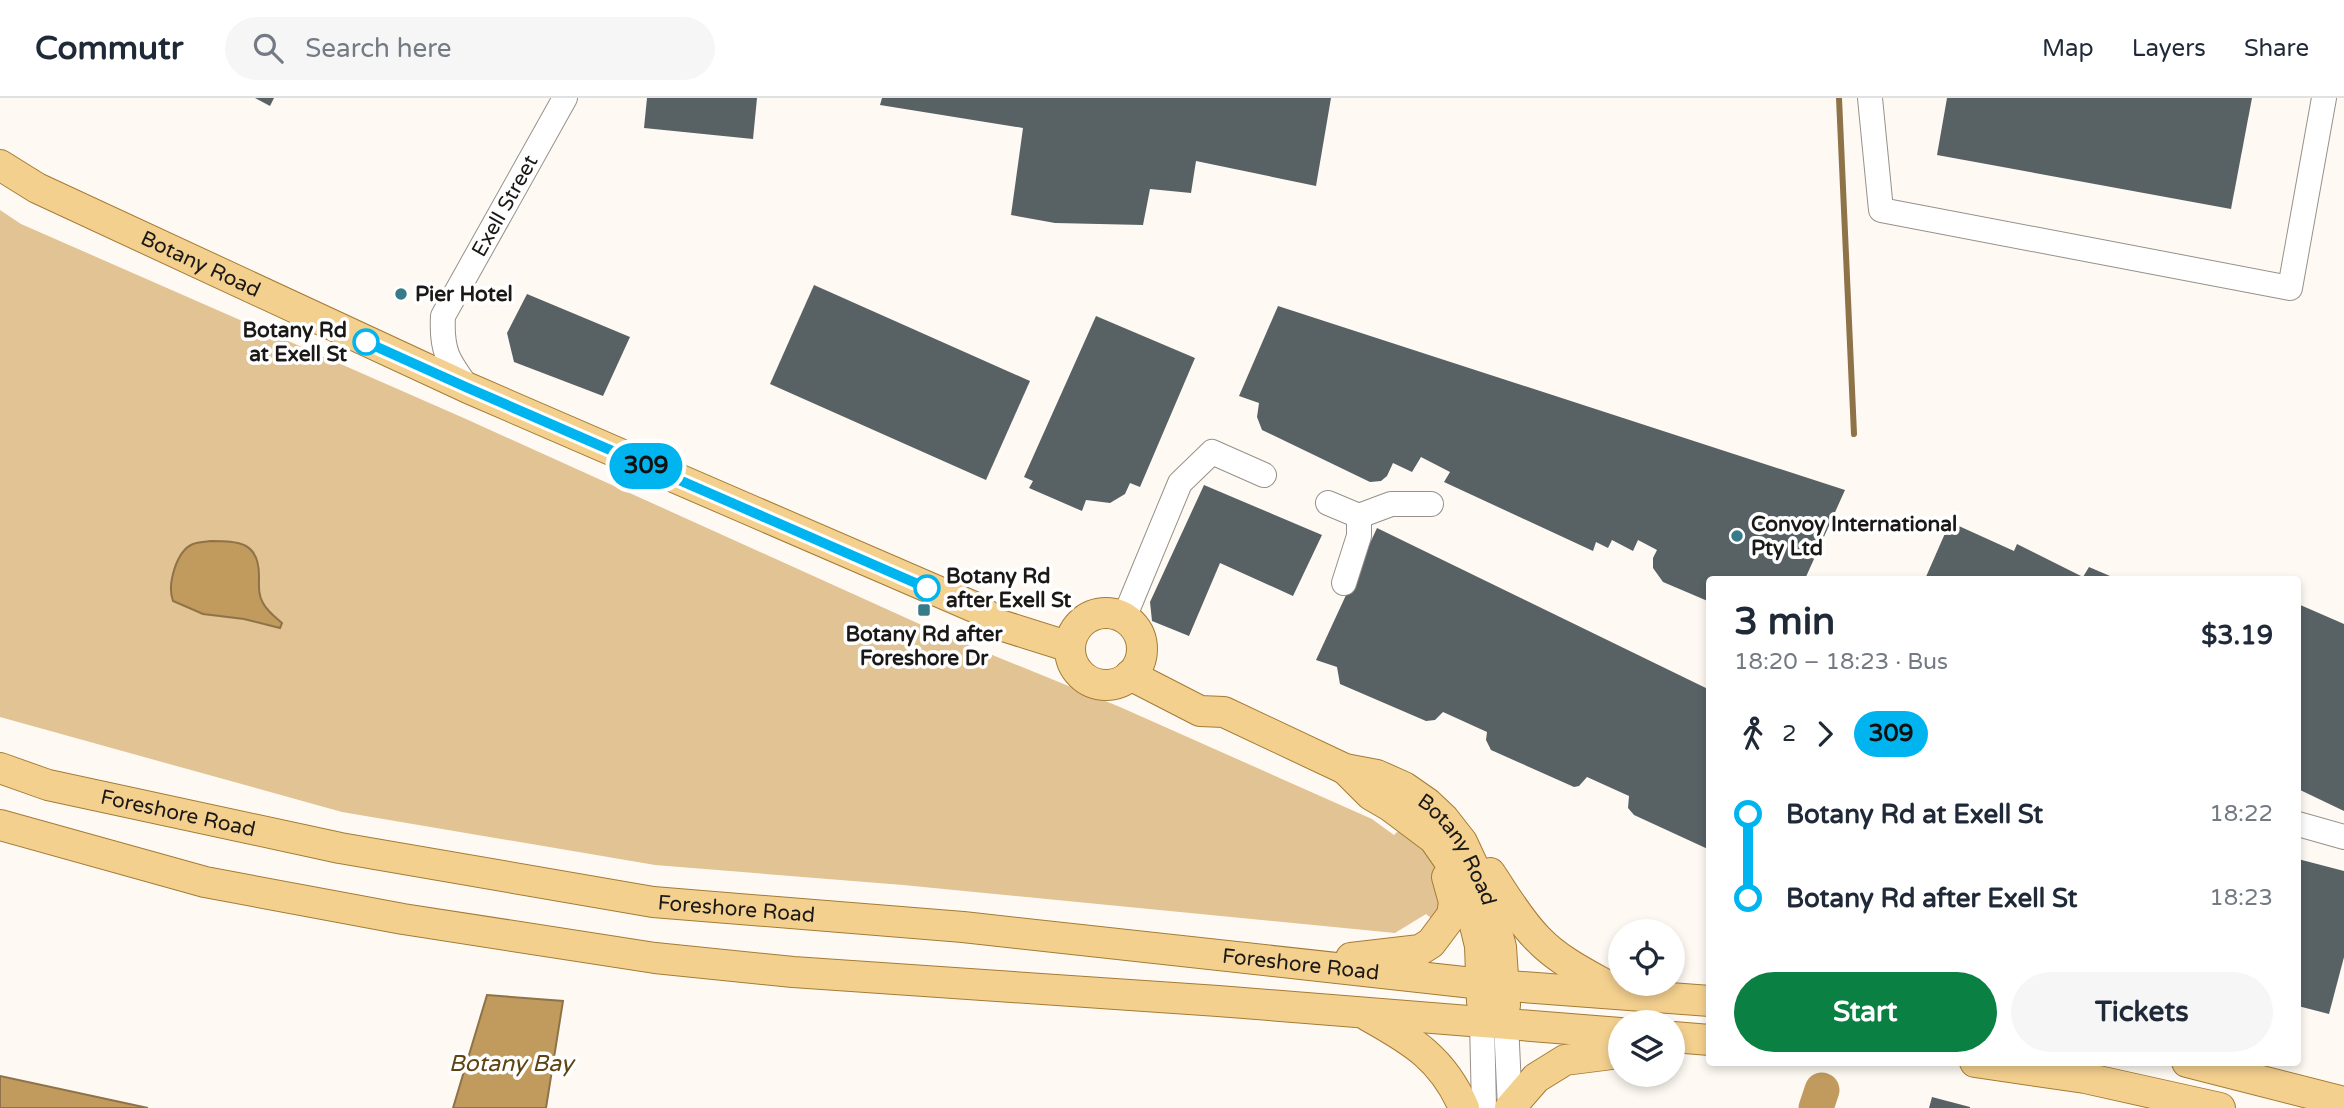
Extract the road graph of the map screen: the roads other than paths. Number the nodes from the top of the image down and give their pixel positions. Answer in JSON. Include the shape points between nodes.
{"nodes":[{"id":1,"x":565,"y":98,"type":"edge"},
{"id":2,"x":1870,"y":98,"type":"edge"},
{"id":3,"x":2324,"y":98,"type":"edge"},
{"id":4,"x":0,"y":165,"type":"edge"},
{"id":5,"x":468,"y":388,"type":"junction"},
{"id":6,"x":1264,"y":475,"type":"dead end"},
{"id":7,"x":1328,"y":503,"type":"dead end"},
{"id":8,"x":1431,"y":503,"type":"dead end"},
{"id":9,"x":1359,"y":516,"type":"junction"},
{"id":10,"x":1344,"y":583,"type":"dead end"},
{"id":11,"x":1124,"y":618,"type":"junction"},
{"id":12,"x":1074,"y":636,"type":"junction"},
{"id":13,"x":1136,"y":666,"type":"junction"},
{"id":14,"x":0,"y":768,"type":"edge"},
{"id":15,"x":1345,"y":769,"type":"junction"},
{"id":16,"x":1404,"y":817,"type":"junction"},
{"id":17,"x":0,"y":825,"type":"edge"},
{"id":18,"x":2301,"y":825,"type":"edge"},
{"id":19,"x":2344,"y":837,"type":"edge"},
{"id":20,"x":1462,"y":842,"type":"junction"},
{"id":21,"x":1289,"y":963,"type":"junction"},
{"id":22,"x":1493,"y":985,"type":"junction"},
{"id":23,"x":1608,"y":986,"type":"edge"},
{"id":24,"x":1608,"y":993,"type":"edge"},
{"id":25,"x":1646,"y":996,"type":"edge"},
{"id":26,"x":1706,"y":1001,"type":"edge"},
{"id":27,"x":1361,"y":1012,"type":"junction"},
{"id":28,"x":1494,"y":1022,"type":"junction"},
{"id":29,"x":1608,"y":1032,"type":"edge"},
{"id":30,"x":1685,"y":1038,"type":"edge"},
{"id":31,"x":1706,"y":1040,"type":"edge"},
{"id":32,"x":1706,"y":1052,"type":"edge"},
{"id":33,"x":1685,"y":1053,"type":"edge"},
{"id":34,"x":1608,"y":1054,"type":"edge"},
{"id":35,"x":2002,"y":1066,"type":"edge"},
{"id":36,"x":2204,"y":1066,"type":"edge"},
{"id":37,"x":2344,"y":1102,"type":"edge"},
{"id":38,"x":1464,"y":1108,"type":"edge"},
{"id":39,"x":1484,"y":1108,"type":"edge"},
{"id":40,"x":1510,"y":1108,"type":"edge"},
{"id":41,"x":2220,"y":1108,"type":"edge"}],
"edges":[{"from":1,"to":5,"type":"street","name":"Exell Street","via":[[443,316],[441,341],[450,365]]},
{"from":2,"to":3,"type":"street","via":[[1881,209],[2290,288]]},
{"from":4,"to":5,"type":"main road","name":"Botany Road","via":[[37,188]]},
{"from":5,"to":12,"type":"main road","name":"Botany Road","via":[[981,610],[997,624]]},
{"from":6,"to":11,"type":"street","via":[[1212,452],[1180,483]]},
{"from":7,"to":9,"type":"street"},
{"from":8,"to":9,"type":"street","via":[[1391,504]]},
{"from":9,"to":10,"type":"street","via":[[1359,536]]},
{"from":11,"to":12,"type":"main road","via":[[1113,613],[1088,617]]},
{"from":11,"to":13,"type":"main road","via":[[1139,634]]},
{"from":12,"to":13,"type":"main road","via":[[1071,659],[1085,678],[1108,684],[1120,681]]},
{"from":13,"to":15,"type":"main road","name":"Botany Road","via":[[1163,673],[1208,695],[1224,712]]},
{"from":14,"to":21,"type":"main road","name":"Foreshore Road","via":[[48,785],[340,848],[653,902],[963,927]]},
{"from":15,"to":16,"type":"main road","name":"Botany Road","via":[[1371,795]]},
{"from":15,"to":20,"type":"main road","name":"Botany Road","via":[[1377,775],[1404,787],[1444,819]]},
{"from":16,"to":21,"type":"main road","via":[[1443,867],[1451,885],[1452,915],[1442,930],[1420,950]]},
{"from":16,"to":22,"type":"main road","name":"Botany Road","via":[[1434,839],[1451,862]]},
{"from":17,"to":27,"type":"main road","name":"Foreshore Road","via":[[205,882],[403,919],[655,958]]},
{"from":18,"to":19,"type":"street"},
{"from":20,"to":22,"type":"main road","name":"Botany Road","via":[[1488,898],[1501,947]]},
{"from":20,"to":23,"type":"main road","via":[[1483,863],[1538,940]]},
{"from":21,"to":22,"type":"main road","name":"Foreshore Road"},
{"from":22,"to":24,"type":"main road"},
{"from":22,"to":28,"type":"main road","name":"Botany Road"},
{"from":25,"to":26,"type":"main road"},
{"from":27,"to":28,"type":"main road","name":"Foreshore Road"},
{"from":27,"to":38,"type":"main road","via":[[1432,1057]]},
{"from":28,"to":29,"type":"main road"},
{"from":28,"to":39,"type":"street"},
{"from":28,"to":40,"type":"street"},
{"from":30,"to":31,"type":"main road"},
{"from":32,"to":33,"type":"main road"},
{"from":34,"to":40,"type":"main road","via":[[1564,1059],[1536,1078]]},
{"from":35,"to":41,"type":"main road","via":[[2085,1078]]},
{"from":36,"to":37,"type":"main road"}]}
